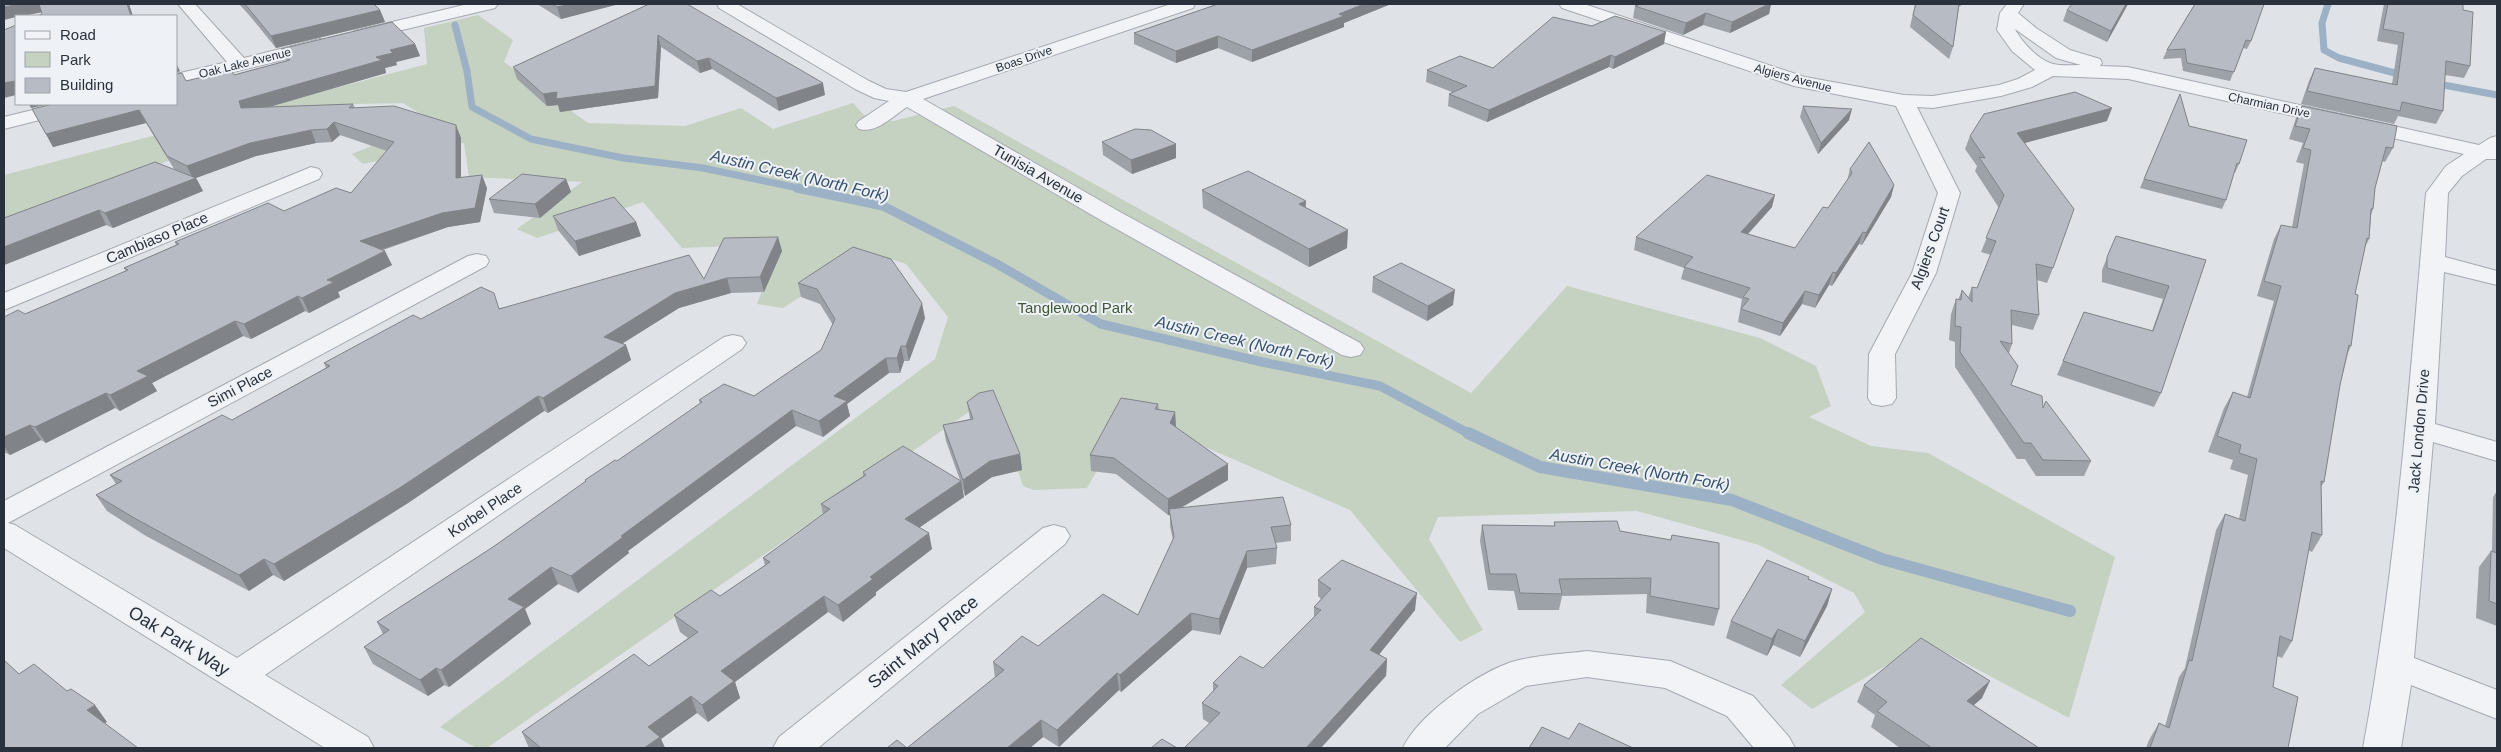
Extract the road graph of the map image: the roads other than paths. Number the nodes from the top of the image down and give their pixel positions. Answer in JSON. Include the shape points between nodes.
{"nodes":[{"id":1,"x":186,"y":4,"type":"edge"},
{"id":2,"x":489,"y":4,"type":"edge"},
{"id":3,"x":726,"y":4,"type":"edge"},
{"id":4,"x":1187,"y":4,"type":"edge"},
{"id":5,"x":1568,"y":4,"type":"edge"},
{"id":6,"x":2012,"y":9,"type":"edge"},
{"id":7,"x":239,"y":64,"type":"junction"},
{"id":8,"x":2050,"y":70,"type":"junction"},
{"id":9,"x":2128,"y":73,"type":"junction"},
{"id":10,"x":178,"y":79,"type":"edge"},
{"id":11,"x":2025,"y":83,"type":"joint"},
{"id":12,"x":907,"y":98,"type":"junction"},
{"id":13,"x":1904,"y":101,"type":"junction"},
{"id":14,"x":76,"y":105,"type":"edge"},
{"id":15,"x":4,"y":123,"type":"edge"},
{"id":16,"x":866,"y":125,"type":"dead end"},
{"id":17,"x":2491,"y":150,"type":"edge"},
{"id":18,"x":311,"y":174,"type":"dead end"},
{"id":19,"x":476,"y":261,"type":"dead end"},
{"id":20,"x":2432,"y":261,"type":"junction"},
{"id":21,"x":2497,"y":278,"type":"edge"},
{"id":22,"x":4,"y":302,"type":"edge"},
{"id":23,"x":733,"y":343,"type":"dead end"},
{"id":24,"x":1351,"y":349,"type":"dead end"},
{"id":25,"x":1882,"y":398,"type":"dead end"},
{"id":26,"x":2420,"y":428,"type":"junction"},
{"id":27,"x":2497,"y":452,"type":"edge"},
{"id":28,"x":4,"y":514,"type":"edge"},
{"id":29,"x":4,"y":533,"type":"edge"},
{"id":30,"x":1054,"y":536,"type":"dead end"},
{"id":31,"x":2396,"y":665,"type":"junction"},
{"id":32,"x":237,"y":676,"type":"junction"},
{"id":33,"x":2497,"y":706,"type":"edge"},
{"id":34,"x":355,"y":748,"type":"edge"},
{"id":35,"x":792,"y":748,"type":"edge"},
{"id":36,"x":1422,"y":748,"type":"edge"},
{"id":37,"x":1776,"y":748,"type":"edge"},
{"id":38,"x":2382,"y":748,"type":"edge"}],
"edges":[{"from":1,"to":7,"type":"street"},
{"from":2,"to":7,"type":"street","name":"Oak Lake Avenue"},
{"from":3,"to":12,"type":"street","name":"Tunisia Avenue","via":[[862,85],[881,94]]},
{"from":4,"to":12,"type":"street","name":"Boas Drive"},
{"from":5,"to":13,"type":"street","name":"Algiers Avenue","via":[[1802,82]]},
{"from":6,"to":8,"type":"street","name":"Charmian Drive","via":[[2006,30],[2037,64]]},
{"from":6,"to":9,"type":"street","name":"Charmian Drive","via":[[2030,32],[2063,54]]},
{"from":7,"to":10,"type":"street","name":"Oak Lake Avenue"},
{"from":8,"to":9,"type":"street","name":"Charmian Drive"},
{"from":8,"to":11,"type":"street","name":"Charmian Drive"},
{"from":9,"to":17,"type":"street","name":"Charmian Drive"},
{"from":11,"to":13,"type":"street","name":"Algiers Avenue","via":[[1933,102]]},
{"from":12,"to":16,"type":"street","name":"Boas Drive"},
{"from":12,"to":24,"type":"street","name":"Tunisia Avenue","via":[[1112,217]]},
{"from":13,"to":25,"type":"street","name":"Algiers Court","via":[[1950,193],[1924,273],[1882,354]]},
{"from":14,"to":15,"type":"street"},
{"from":17,"to":20,"type":"street","name":"Jack London Drive","via":[[2454,170],[2437,193]]},
{"from":18,"to":22,"type":"street","name":"Cambiaso Place"},
{"from":19,"to":28,"type":"street","name":"Simi Place"},
{"from":20,"to":21,"type":"street"},
{"from":20,"to":26,"type":"street","name":"Jack London Drive"},
{"from":23,"to":32,"type":"street","name":"Korbel Place"},
{"from":26,"to":27,"type":"street"},
{"from":26,"to":31,"type":"street","name":"Jack London Drive"},
{"from":29,"to":32,"type":"street","name":"Oak Park Way"},
{"from":30,"to":35,"type":"street","name":"Saint Mary Place"},
{"from":31,"to":33,"type":"street"},
{"from":31,"to":38,"type":"street","name":"Jack London Drive"},
{"from":32,"to":34,"type":"street","name":"Oak Park Way"},
{"from":36,"to":37,"type":"street","via":[[1465,704],[1518,674],[1587,664],[1670,675],[1740,706]]}]}
